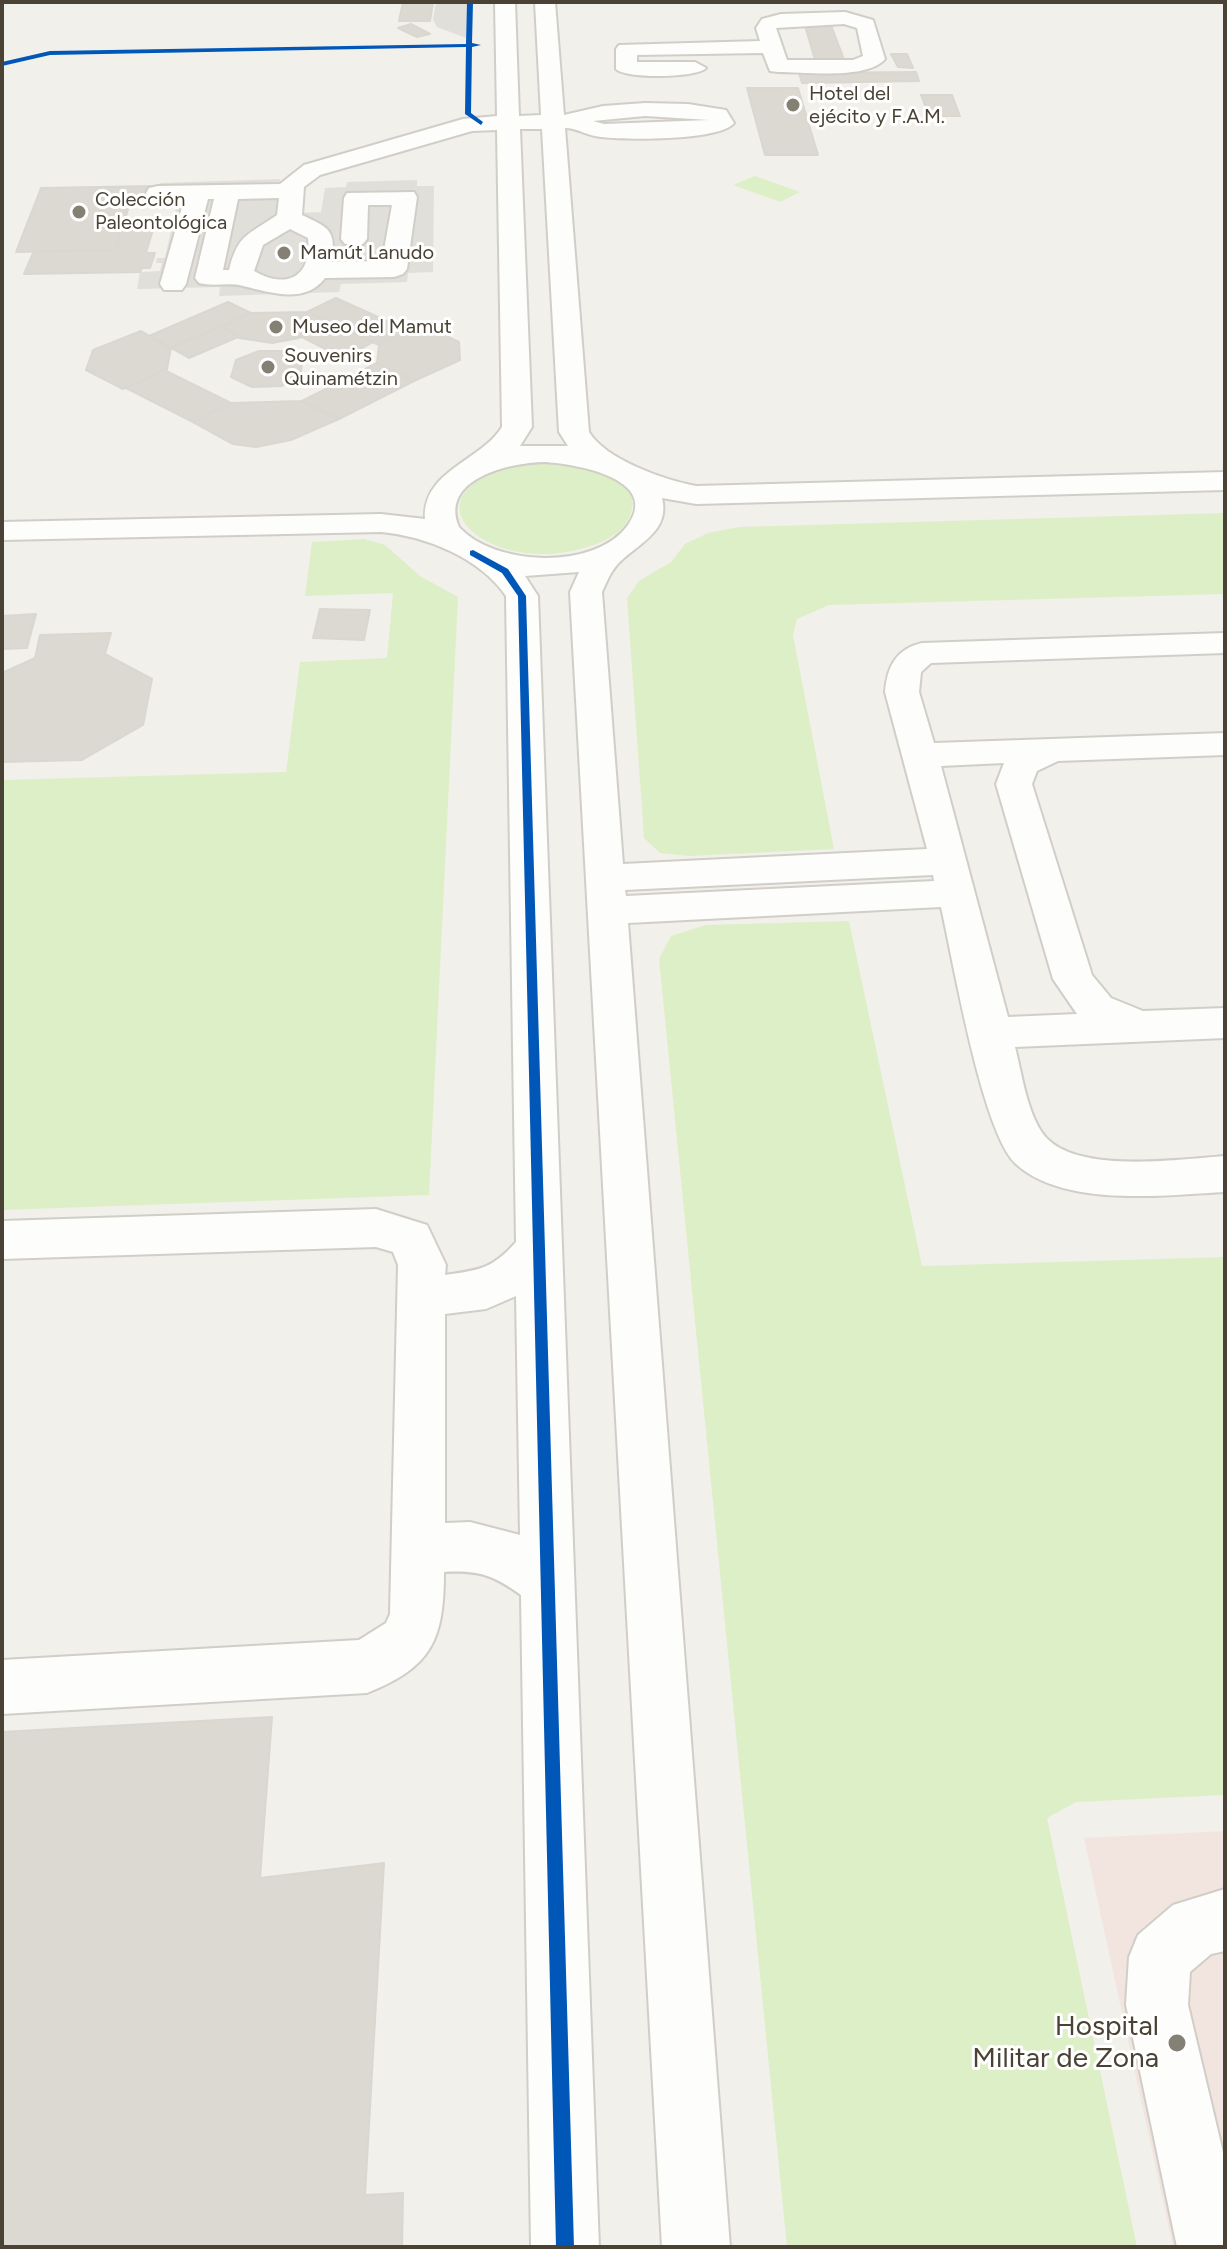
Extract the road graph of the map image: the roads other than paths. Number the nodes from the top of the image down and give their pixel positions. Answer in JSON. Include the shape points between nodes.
{"nodes":[{"id":1,"x":505,"y":2,"type":"edge"},
{"id":2,"x":545,"y":2,"type":"edge"},
{"id":3,"x":701,"y":90,"type":"junction"},
{"id":4,"x":509,"y":122,"type":"junction"},
{"id":5,"x":564,"y":122,"type":"junction"},
{"id":6,"x":291,"y":191,"type":"junction"},
{"id":7,"x":198,"y":192,"type":"junction"},
{"id":8,"x":228,"y":192,"type":"junction"},
{"id":9,"x":158,"y":193,"type":"dead end"},
{"id":10,"x":289,"y":218,"type":"junction"},
{"id":11,"x":261,"y":232,"type":"junction"},
{"id":12,"x":218,"y":234,"type":"junction"},
{"id":13,"x":399,"y":237,"type":"junction"},
{"id":14,"x":354,"y":239,"type":"junction"},
{"id":15,"x":322,"y":241,"type":"junction"},
{"id":16,"x":317,"y":270,"type":"junction"},
{"id":17,"x":246,"y":277,"type":"junction"},
{"id":18,"x":173,"y":284,"type":"dead end"},
{"id":19,"x":616,"y":468,"type":"junction"},
{"id":20,"x":462,"y":476,"type":"junction"},
{"id":21,"x":1225,"y":481,"type":"edge"},
{"id":22,"x":1225,"y":496,"type":"edge"},
{"id":23,"x":2,"y":514,"type":"edge"},
{"id":24,"x":2,"y":531,"type":"edge"},
{"id":25,"x":463,"y":547,"type":"junction"},
{"id":26,"x":621,"y":547,"type":"junction"},
{"id":27,"x":1225,"y":643,"type":"edge"},
{"id":28,"x":1225,"y":744,"type":"edge"},
{"id":29,"x":1046,"y":753,"type":"junction"},
{"id":30,"x":919,"y":755,"type":"junction"},
{"id":31,"x":952,"y":877,"type":"junction"},
{"id":32,"x":606,"y":894,"type":"junction"},
{"id":33,"x":1225,"y":1023,"type":"edge"},
{"id":34,"x":1136,"y":1025,"type":"junction"},
{"id":35,"x":990,"y":1033,"type":"junction"},
{"id":36,"x":1225,"y":1174,"type":"edge"},
{"id":37,"x":2,"y":1240,"type":"edge"},
{"id":38,"x":539,"y":1247,"type":"junction"},
{"id":39,"x":421,"y":1298,"type":"junction"},
{"id":40,"x":417,"y":1550,"type":"junction"},
{"id":41,"x":547,"y":1582,"type":"junction"},
{"id":42,"x":2,"y":1687,"type":"edge"},
{"id":43,"x":1225,"y":1920,"type":"edge"},
{"id":44,"x":565,"y":2247,"type":"edge"},
{"id":45,"x":696,"y":2247,"type":"edge"},
{"id":46,"x":1211,"y":2247,"type":"edge"}],
"edges":[{"from":1,"to":4,"type":"street"},
{"from":2,"to":5,"type":"street"},
{"from":3,"to":3,"type":"street","via":[[775,57],[626,49],[627,69]]},
{"from":3,"to":5,"type":"street"},
{"from":4,"to":5,"type":"street"},
{"from":4,"to":6,"type":"street","via":[[471,124],[312,170],[296,179]]},
{"from":4,"to":20,"type":"street","via":[[517,427],[496,455]]},
{"from":5,"to":19,"type":"street","via":[[574,432],[583,447]]},
{"from":6,"to":8,"type":"street"},
{"from":6,"to":10,"type":"street"},
{"from":7,"to":8,"type":"street"},
{"from":7,"to":9,"type":"street"},
{"from":7,"to":18,"type":"street"},
{"from":8,"to":12,"type":"street"},
{"from":10,"to":11,"type":"street"},
{"from":10,"to":15,"type":"street","via":[[317,232]]},
{"from":11,"to":12,"type":"street"},
{"from":11,"to":17,"type":"street","via":[[247,244],[241,273]]},
{"from":12,"to":17,"type":"street","via":[[208,278]]},
{"from":13,"to":14,"type":"street"},
{"from":13,"to":14,"type":"street","via":[[405,197],[356,198]]},
{"from":13,"to":16,"type":"street","via":[[394,269]]},
{"from":14,"to":15,"type":"street"},
{"from":15,"to":16,"type":"street"},
{"from":16,"to":17,"type":"street","via":[[306,280],[274,288]]},
{"from":19,"to":20,"type":"street","via":[[561,453],[537,453],[513,456]]},
{"from":19,"to":21,"type":"street","via":[[660,488],[696,495]]},
{"from":19,"to":26,"type":"street","via":[[640,484],[649,513],[643,527]]},
{"from":20,"to":23,"type":"street","via":[[422,496],[388,500]]},
{"from":20,"to":25,"type":"street","via":[[442,496],[438,511],[442,527]]},
{"from":22,"to":26,"type":"street","via":[[699,510],[662,521]]},
{"from":24,"to":25,"type":"street","via":[[381,523],[414,526]]},
{"from":25,"to":26,"type":"street","via":[[497,562],[555,566]]},
{"from":25,"to":38,"type":"street","via":[[505,571],[522,596]]},
{"from":26,"to":32,"type":"street","via":[[596,569],[586,592]]},
{"from":27,"to":30,"type":"street","via":[[922,653],[904,669],[902,692]]},
{"from":28,"to":29,"type":"street"},
{"from":29,"to":30,"type":"street"},
{"from":29,"to":34,"type":"street","via":[[1022,764],[1014,784],[1073,979],[1096,1009]]},
{"from":30,"to":31,"type":"street"},
{"from":31,"to":32,"type":"street"},
{"from":31,"to":35,"type":"street"},
{"from":32,"to":45,"type":"street"},
{"from":33,"to":34,"type":"street"},
{"from":34,"to":35,"type":"street"},
{"from":35,"to":36,"type":"street","via":[[1011,1116],[1032,1152],[1074,1173],[1099,1176]]},
{"from":37,"to":39,"type":"street","via":[[376,1228],[411,1238],[422,1265]]},
{"from":38,"to":39,"type":"street","via":[[515,1275],[486,1289]]},
{"from":38,"to":41,"type":"street"},
{"from":39,"to":40,"type":"street"},
{"from":40,"to":41,"type":"street","via":[[470,1546],[512,1557]]},
{"from":40,"to":42,"type":"street","via":[[417,1614],[405,1642],[367,1666]]},
{"from":41,"to":44,"type":"street"},
{"from":43,"to":46,"type":"street","via":[[1195,1927],[1160,1957],[1157,2005]]}]}
